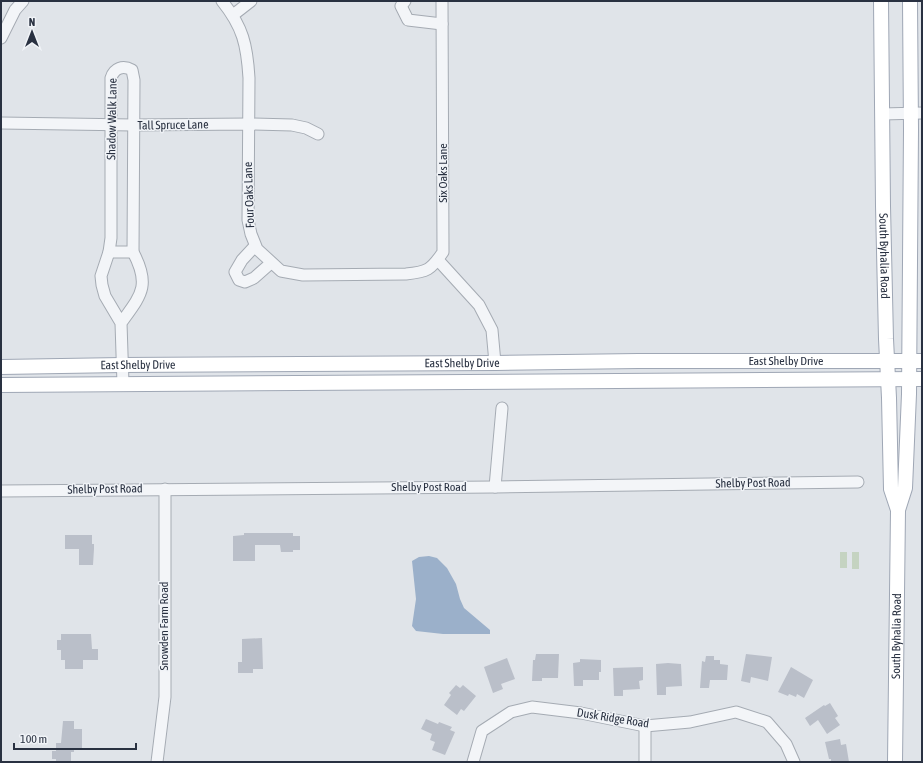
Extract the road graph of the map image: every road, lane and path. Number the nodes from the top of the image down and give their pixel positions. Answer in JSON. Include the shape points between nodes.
{"nodes":[{"id":1,"x":23,"y":1,"type":"edge"},
{"id":2,"x":222,"y":1,"type":"edge"},
{"id":3,"x":251,"y":1,"type":"edge"},
{"id":4,"x":405,"y":1,"type":"edge"},
{"id":5,"x":442,"y":1,"type":"edge"},
{"id":6,"x":881,"y":1,"type":"edge"},
{"id":7,"x":910,"y":1,"type":"edge"},
{"id":8,"x":233,"y":15,"type":"junction"},
{"id":9,"x":442,"y":24,"type":"junction"},
{"id":10,"x":1,"y":38,"type":"edge"},
{"id":11,"x":916,"y":113,"type":"edge"},
{"id":12,"x":882,"y":114,"type":"junction"},
{"id":13,"x":1,"y":123,"type":"edge"},
{"id":14,"x":249,"y":124,"type":"junction"},
{"id":15,"x":110,"y":125,"type":"junction"},
{"id":16,"x":133,"y":125,"type":"junction"},
{"id":17,"x":318,"y":134,"type":"dead end"},
{"id":18,"x":255,"y":246,"type":"junction"},
{"id":19,"x":109,"y":252,"type":"junction"},
{"id":20,"x":133,"y":252,"type":"junction"},
{"id":21,"x":438,"y":260,"type":"junction"},
{"id":22,"x":271,"y":263,"type":"junction"},
{"id":23,"x":121,"y":323,"type":"junction"},
{"id":24,"x":888,"y":361,"type":"junction"},
{"id":25,"x":916,"y":361,"type":"edge"},
{"id":26,"x":495,"y":363,"type":"junction"},
{"id":27,"x":122,"y":365,"type":"junction"},
{"id":28,"x":1,"y":367,"type":"edge"},
{"id":29,"x":915,"y":379,"type":"edge"},
{"id":30,"x":889,"y":380,"type":"junction"},
{"id":31,"x":123,"y":384,"type":"junction"},
{"id":32,"x":1,"y":385,"type":"edge"},
{"id":33,"x":502,"y":408,"type":"dead end"},
{"id":34,"x":858,"y":482,"type":"dead end"},
{"id":35,"x":495,"y":487,"type":"junction"},
{"id":36,"x":165,"y":489,"type":"junction"},
{"id":37,"x":1,"y":491,"type":"edge"},
{"id":38,"x":898,"y":510,"type":"junction"},
{"id":39,"x":645,"y":726,"type":"junction"},
{"id":40,"x":157,"y":762,"type":"edge"},
{"id":41,"x":473,"y":762,"type":"edge"},
{"id":42,"x":645,"y":762,"type":"edge"},
{"id":43,"x":794,"y":762,"type":"edge"},
{"id":44,"x":895,"y":762,"type":"edge"}],
"edges":[{"from":1,"to":10,"type":"street"},
{"from":2,"to":8,"type":"street","name":"Four Oaks Lane"},
{"from":3,"to":8,"type":"street"},
{"from":4,"to":9,"type":"street","via":[[401,6],[408,20]]},
{"from":5,"to":9,"type":"street","name":"Six Oaks Lane"},
{"from":6,"to":12,"type":"main road","name":"South Byhalia Road"},
{"from":7,"to":11,"type":"main road","name":"South Byhalia Road"},
{"from":8,"to":14,"type":"street","name":"Four Oaks Lane","via":[[245,43],[248,61]]},
{"from":9,"to":21,"type":"street","name":"Six Oaks Lane","via":[[443,252]]},
{"from":11,"to":12,"type":"street"},
{"from":11,"to":25,"type":"main road","name":"South Byhalia Road"},
{"from":12,"to":24,"type":"main road","name":"South Byhalia Road"},
{"from":13,"to":15,"type":"street","name":"Tall Spruce Lane"},
{"from":14,"to":16,"type":"street","name":"Tall Spruce Lane"},
{"from":14,"to":17,"type":"street","name":"Tall Spruce Lane","via":[[292,125]]},
{"from":14,"to":18,"type":"street","name":"Four Oaks Lane","via":[[248,220]]},
{"from":15,"to":16,"type":"street","name":"Tall Spruce Lane"},
{"from":15,"to":16,"type":"street","name":"Shadow Walk Lane","via":[[111,78],[115,69],[128,68],[132,70],[134,80]]},
{"from":15,"to":19,"type":"street","name":"Shadow Walk Lane"},
{"from":16,"to":20,"type":"street","name":"Shadow Walk Lane"},
{"from":18,"to":22,"type":"street","name":"Four Oaks Lane"},
{"from":18,"to":22,"type":"street","via":[[235,272],[239,280],[245,282],[254,278]]},
{"from":19,"to":20,"type":"street"},
{"from":19,"to":23,"type":"street","name":"Shadow Walk Lane","via":[[102,270],[102,285],[105,296]]},
{"from":20,"to":23,"type":"street","name":"Shadow Walk Lane","via":[[142,273],[142,290]]},
{"from":21,"to":22,"type":"street","name":"Four Oaks Lane","via":[[422,272],[383,274],[303,275],[281,271]]},
{"from":21,"to":26,"type":"street","via":[[479,305],[492,330]]},
{"from":23,"to":27,"type":"street","name":"Shadow Walk Lane"},
{"from":24,"to":25,"type":"main road","name":"East Shelby Drive"},
{"from":24,"to":26,"type":"main road","name":"East Shelby Drive","via":[[638,360]]},
{"from":24,"to":30,"type":"main road","name":"South Byhalia Road"},
{"from":25,"to":29,"type":"main road","name":"South Byhalia Road"},
{"from":26,"to":27,"type":"main road","name":"East Shelby Drive"},
{"from":27,"to":28,"type":"main road","name":"East Shelby Drive"},
{"from":27,"to":31,"type":"street","name":"Shadow Walk Lane"},
{"from":29,"to":30,"type":"main road","name":"East Shelby Drive"},
{"from":29,"to":38,"type":"main road","name":"South Byhalia Road","via":[[905,488]]},
{"from":30,"to":31,"type":"main road","name":"East Shelby Drive"},
{"from":30,"to":38,"type":"main road","name":"South Byhalia Road","via":[[890,489]]},
{"from":31,"to":32,"type":"main road","name":"East Shelby Drive"},
{"from":33,"to":35,"type":"street"},
{"from":34,"to":35,"type":"street","name":"Shelby Post Road"},
{"from":35,"to":36,"type":"street","name":"Shelby Post Road"},
{"from":36,"to":37,"type":"street","name":"Shelby Post Road"},
{"from":36,"to":40,"type":"street","name":"Snowden Farm Road","via":[[165,697]]},
{"from":38,"to":44,"type":"main road","name":"South Byhalia Road"},
{"from":39,"to":41,"type":"street","name":"Dusk Ridge Road","via":[[581,713],[532,707],[511,712],[482,731]]},
{"from":39,"to":42,"type":"street"},
{"from":39,"to":43,"type":"street","name":"Dusk Ridge Road","via":[[690,722],[736,712],[767,722],[786,744]]}]}
